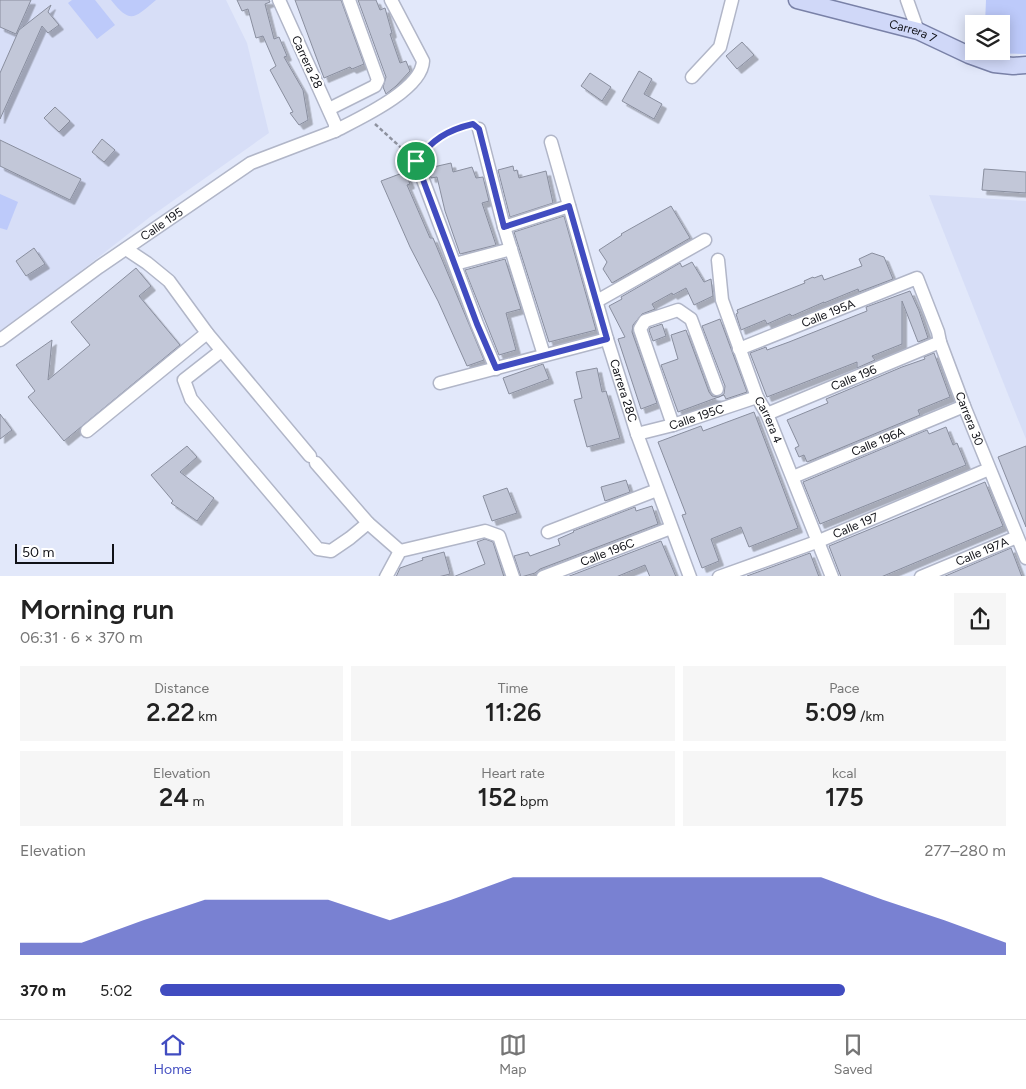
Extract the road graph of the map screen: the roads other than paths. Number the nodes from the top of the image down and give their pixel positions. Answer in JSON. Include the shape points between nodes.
{"nodes":[{"id":1,"x":279,"y":0,"type":"edge"},
{"id":2,"x":349,"y":0,"type":"edge"},
{"id":3,"x":391,"y":0,"type":"edge"},
{"id":4,"x":732,"y":0,"type":"edge"},
{"id":5,"x":798,"y":0,"type":"edge"},
{"id":6,"x":907,"y":0,"type":"edge"},
{"id":7,"x":918,"y":31,"type":"junction"},
{"id":8,"x":1026,"y":65,"type":"edge"},
{"id":9,"x":692,"y":78,"type":"dead end"},
{"id":10,"x":329,"y":110,"type":"junction"},
{"id":11,"x":335,"y":128,"type":"junction"},
{"id":12,"x":479,"y":129,"type":"road end"},
{"id":13,"x":551,"y":142,"type":"dead end"},
{"id":14,"x":416,"y":161,"type":"road end"},
{"id":15,"x":569,"y":206,"type":"junction"},
{"id":16,"x":504,"y":227,"type":"junction"},
{"id":17,"x":705,"y":240,"type":"dead end"},
{"id":18,"x":126,"y":249,"type":"junction"},
{"id":19,"x":511,"y":249,"type":"junction"},
{"id":20,"x":718,"y":260,"type":"dead end"},
{"id":21,"x":455,"y":264,"type":"junction"},
{"id":22,"x":917,"y":278,"type":"joint"},
{"id":23,"x":597,"y":301,"type":"junction"},
{"id":24,"x":207,"y":333,"type":"junction"},
{"id":25,"x":607,"y":339,"type":"junction"},
{"id":26,"x":0,"y":340,"type":"edge"},
{"id":27,"x":940,"y":342,"type":"junction"},
{"id":28,"x":739,"y":349,"type":"junction"},
{"id":29,"x":221,"y":351,"type":"junction"},
{"id":30,"x":544,"y":356,"type":"junction"},
{"id":31,"x":496,"y":368,"type":"junction"},
{"id":32,"x":440,"y":383,"type":"dead end"},
{"id":33,"x":717,"y":389,"type":"dead end"},
{"id":34,"x":757,"y":397,"type":"junction"},
{"id":35,"x":964,"y":406,"type":"junction"},
{"id":36,"x":767,"y":414,"type":"junction"},
{"id":37,"x":673,"y":425,"type":"junction"},
{"id":38,"x":87,"y":431,"type":"dead end"},
{"id":39,"x":637,"y":434,"type":"junction"},
{"id":40,"x":989,"y":469,"type":"junction"},
{"id":41,"x":793,"y":477,"type":"junction"},
{"id":42,"x":657,"y":490,"type":"junction"},
{"id":43,"x":368,"y":523,"type":"junction"},
{"id":44,"x":671,"y":528,"type":"junction"},
{"id":45,"x":548,"y":532,"type":"dead end"},
{"id":46,"x":1016,"y":537,"type":"junction"},
{"id":47,"x":819,"y":542,"type":"junction"},
{"id":48,"x":400,"y":551,"type":"junction"},
{"id":49,"x":1026,"y":558,"type":"edge"},
{"id":50,"x":386,"y":576,"type":"edge"},
{"id":51,"x":513,"y":576,"type":"edge"},
{"id":52,"x":543,"y":576,"type":"edge"},
{"id":53,"x":690,"y":576,"type":"edge"},
{"id":54,"x":719,"y":576,"type":"edge"},
{"id":55,"x":832,"y":576,"type":"edge"},
{"id":56,"x":921,"y":576,"type":"edge"}],
"edges":[{"from":1,"to":10,"type":"street","name":"Carrera 28"},
{"from":2,"to":10,"type":"street","via":[[378,80],[374,86]]},
{"from":3,"to":11,"type":"street","name":"Calle 195","via":[[423,61],[422,68],[416,79],[384,105]]},
{"from":4,"to":9,"type":"street","via":[[720,48]]},
{"from":5,"to":7,"type":"main road","name":"Carrera 7"},
{"from":6,"to":7,"type":"street"},
{"from":7,"to":8,"type":"main road","name":"Carrera 7","via":[[994,64]]},
{"from":10,"to":11,"type":"street","name":"Carrera 28"},
{"from":11,"to":18,"type":"street","name":"Calle 195","via":[[251,162]]},
{"from":12,"to":16,"type":"street"},
{"from":13,"to":15,"type":"street","name":"Carrera 28C"},
{"from":14,"to":21,"type":"street"},
{"from":15,"to":16,"type":"street"},
{"from":15,"to":23,"type":"street","name":"Carrera 28C"},
{"from":16,"to":19,"type":"street"},
{"from":17,"to":23,"type":"street"},
{"from":18,"to":24,"type":"street","via":[[169,281]]},
{"from":18,"to":26,"type":"street","name":"Calle 195"},
{"from":19,"to":21,"type":"street"},
{"from":19,"to":30,"type":"street"},
{"from":20,"to":28,"type":"street","name":"Carrera 4","via":[[722,300]]},
{"from":21,"to":31,"type":"street"},
{"from":22,"to":27,"type":"street","name":"Carrera 30"},
{"from":22,"to":28,"type":"street","name":"Calle 195A"},
{"from":23,"to":25,"type":"street","name":"Carrera 28C"},
{"from":24,"to":29,"type":"street"},
{"from":24,"to":38,"type":"street"},
{"from":25,"to":30,"type":"street"},
{"from":25,"to":39,"type":"street","name":"Carrera 28C"},
{"from":27,"to":35,"type":"street","name":"Carrera 30"},
{"from":27,"to":36,"type":"street","name":"Calle 196"},
{"from":28,"to":34,"type":"street","name":"Carrera 4"},
{"from":29,"to":43,"type":"street"},
{"from":29,"to":43,"type":"street","via":[[184,380],[191,399],[318,549],[331,551]]},
{"from":30,"to":31,"type":"street"},
{"from":31,"to":32,"type":"street"},
{"from":33,"to":37,"type":"street","via":[[691,319],[678,310],[645,321],[640,329]]},
{"from":34,"to":36,"type":"street","name":"Carrera 4"},
{"from":34,"to":37,"type":"street","name":"Calle 195C"},
{"from":35,"to":40,"type":"street","name":"Carrera 30"},
{"from":35,"to":41,"type":"street","name":"Calle 196A"},
{"from":36,"to":41,"type":"street","name":"Carrera 4"},
{"from":37,"to":39,"type":"street","name":"Calle 195C"},
{"from":39,"to":42,"type":"street","name":"Carrera 28C"},
{"from":40,"to":46,"type":"street","name":"Carrera 30"},
{"from":40,"to":47,"type":"street","name":"Calle 197"},
{"from":41,"to":47,"type":"street","name":"Carrera 4"},
{"from":42,"to":44,"type":"street","name":"Carrera 28C"},
{"from":42,"to":45,"type":"street"},
{"from":43,"to":48,"type":"street"},
{"from":44,"to":52,"type":"street","name":"Calle 196C"},
{"from":44,"to":53,"type":"street","name":"Carrera 28C"},
{"from":46,"to":49,"type":"street","name":"Carrera 30"},
{"from":46,"to":56,"type":"street","name":"Calle 197A"},
{"from":47,"to":54,"type":"street","name":"Calle 197"},
{"from":47,"to":55,"type":"street","name":"Carrera 4"},
{"from":48,"to":50,"type":"street"},
{"from":48,"to":51,"type":"street","via":[[485,532],[499,536]]}]}
